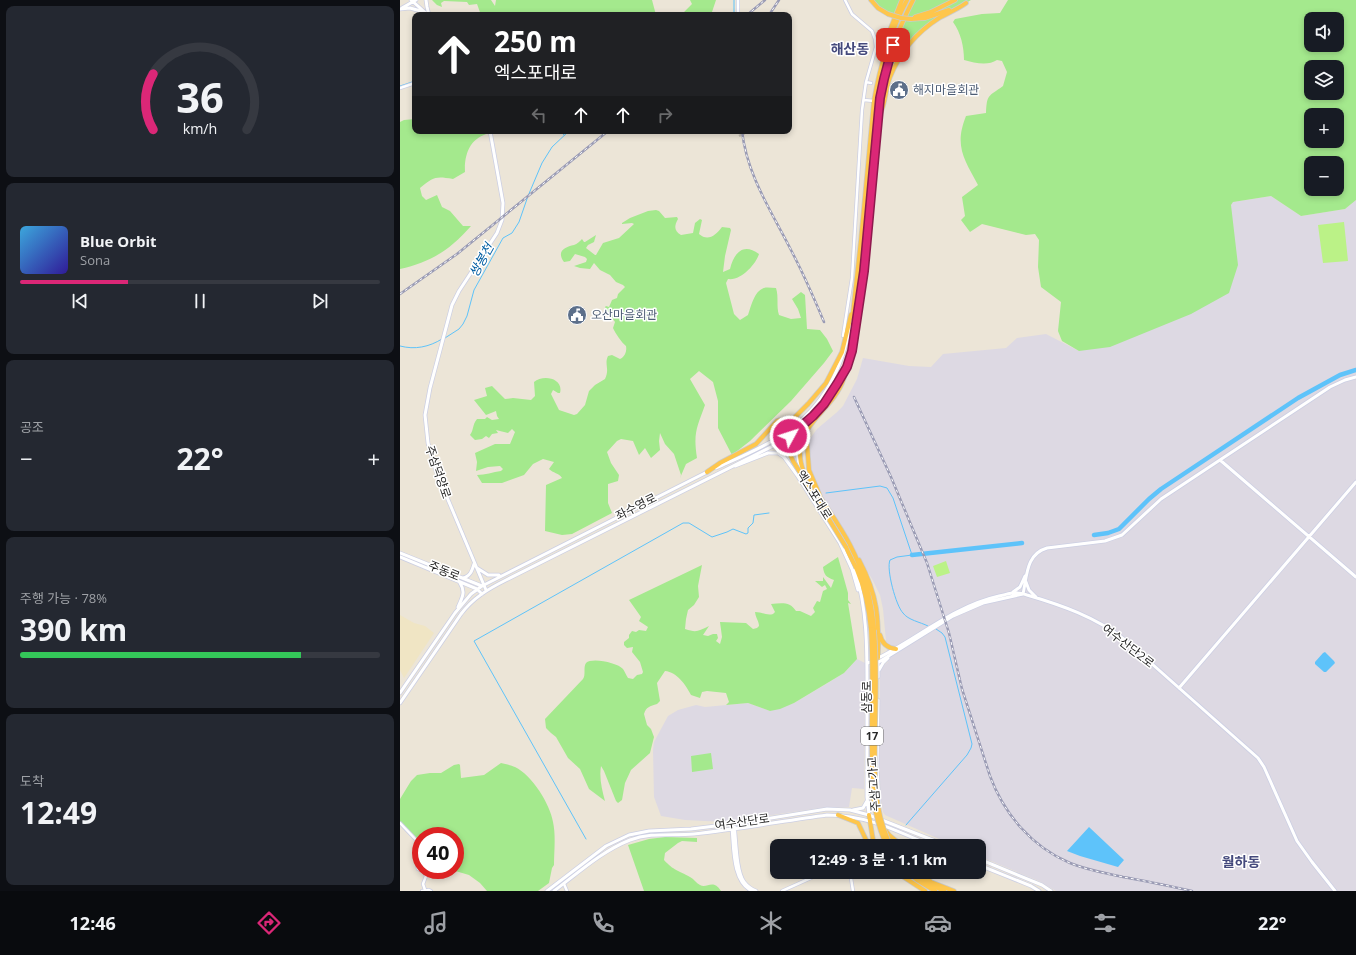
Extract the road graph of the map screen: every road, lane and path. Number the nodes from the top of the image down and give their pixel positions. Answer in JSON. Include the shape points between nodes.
{"nodes":[{"id":1,"x":426,"y":0,"type":"edge"},
{"id":2,"x":738,"y":0,"type":"edge"},
{"id":3,"x":845,"y":0,"type":"edge"},
{"id":4,"x":871,"y":0,"type":"edge"},
{"id":5,"x":902,"y":0,"type":"edge"},
{"id":6,"x":907,"y":0,"type":"edge"},
{"id":7,"x":913,"y":0,"type":"edge"},
{"id":8,"x":955,"y":0,"type":"edge"},
{"id":9,"x":971,"y":0,"type":"edge"},
{"id":10,"x":413,"y":1,"type":"edge"},
{"id":11,"x":966,"y":3,"type":"junction"},
{"id":12,"x":400,"y":9,"type":"edge"},
{"id":13,"x":424,"y":12,"type":"joint"},
{"id":14,"x":428,"y":12,"type":"edge"},
{"id":15,"x":738,"y":12,"type":"edge"},
{"id":16,"x":911,"y":19,"type":"junction"},
{"id":17,"x":881,"y":67,"type":"junction"},
{"id":18,"x":866,"y":82,"type":"junction"},
{"id":19,"x":871,"y":83,"type":"dead end"},
{"id":20,"x":412,"y":84,"type":"edge"},
{"id":21,"x":400,"y":88,"type":"edge"},
{"id":22,"x":864,"y":100,"type":"junction"},
{"id":23,"x":874,"y":101,"type":"junction"},
{"id":24,"x":878,"y":118,"type":"junction"},
{"id":25,"x":491,"y":134,"type":"edge"},
{"id":26,"x":853,"y":313,"type":"junction"},
{"id":27,"x":848,"y":317,"type":"junction"},
{"id":28,"x":843,"y":336,"type":"dead end"},
{"id":29,"x":847,"y":367,"type":"junction"},
{"id":30,"x":1356,"y":378,"type":"edge"},
{"id":31,"x":793,"y":422,"type":"dead end"},
{"id":32,"x":807,"y":443,"type":"tunnel mouth"},
{"id":33,"x":784,"y":457,"type":"junction"},
{"id":34,"x":1220,"y":460,"type":"junction"},
{"id":35,"x":729,"y":468,"type":"junction"},
{"id":36,"x":707,"y":472,"type":"junction"},
{"id":37,"x":804,"y":473,"type":"junction"},
{"id":38,"x":1356,"y":482,"type":"edge"},
{"id":39,"x":824,"y":503,"type":"junction"},
{"id":40,"x":1309,"y":537,"type":"junction"},
{"id":41,"x":848,"y":547,"type":"junction"},
{"id":42,"x":400,"y":554,"type":"edge"},
{"id":43,"x":400,"y":557,"type":"edge"},
{"id":44,"x":852,"y":561,"type":"junction"},
{"id":45,"x":475,"y":566,"type":"junction"},
{"id":46,"x":1027,"y":571,"type":"junction"},
{"id":47,"x":502,"y":575,"type":"junction"},
{"id":48,"x":456,"y":576,"type":"junction"},
{"id":49,"x":1356,"y":578,"type":"edge"},
{"id":50,"x":1026,"y":580,"type":"junction"},
{"id":51,"x":459,"y":581,"type":"junction"},
{"id":52,"x":483,"y":585,"type":"junction"},
{"id":53,"x":477,"y":589,"type":"junction"},
{"id":54,"x":486,"y":590,"type":"junction"},
{"id":55,"x":482,"y":594,"type":"junction"},
{"id":56,"x":1009,"y":594,"type":"junction"},
{"id":57,"x":1023,"y":594,"type":"junction"},
{"id":58,"x":1039,"y":599,"type":"junction"},
{"id":59,"x":862,"y":604,"type":"junction"},
{"id":60,"x":455,"y":613,"type":"junction"},
{"id":61,"x":875,"y":630,"type":"junction"},
{"id":62,"x":897,"y":650,"type":"junction"},
{"id":63,"x":878,"y":660,"type":"junction"},
{"id":64,"x":868,"y":663,"type":"junction"},
{"id":65,"x":867,"y":668,"type":"junction"},
{"id":66,"x":878,"y":673,"type":"junction"},
{"id":67,"x":1179,"y":688,"type":"junction"},
{"id":68,"x":400,"y":693,"type":"edge"},
{"id":69,"x":400,"y":703,"type":"edge"},
{"id":70,"x":867,"y":797,"type":"junction"},
{"id":71,"x":850,"y":810,"type":"junction"},
{"id":72,"x":838,"y":815,"type":"junction"},
{"id":73,"x":869,"y":815,"type":"junction"},
{"id":74,"x":882,"y":819,"type":"junction"},
{"id":75,"x":870,"y":820,"type":"junction"},
{"id":76,"x":400,"y":823,"type":"edge"},
{"id":77,"x":733,"y":824,"type":"junction"},
{"id":78,"x":884,"y":826,"type":"junction"},
{"id":79,"x":734,"y":830,"type":"junction"},
{"id":80,"x":412,"y":836,"type":"edge"},
{"id":81,"x":866,"y":839,"type":"edge"},
{"id":82,"x":873,"y":839,"type":"edge"},
{"id":83,"x":885,"y":839,"type":"edge"},
{"id":84,"x":895,"y":839,"type":"edge"},
{"id":85,"x":916,"y":839,"type":"edge"},
{"id":86,"x":931,"y":839,"type":"edge"},
{"id":87,"x":986,"y":862,"type":"edge"},
{"id":88,"x":986,"y":868,"type":"edge"},
{"id":89,"x":425,"y":879,"type":"edge"},
{"id":90,"x":809,"y":879,"type":"edge"},
{"id":91,"x":851,"y":879,"type":"edge"},
{"id":92,"x":907,"y":879,"type":"edge"},
{"id":93,"x":916,"y":879,"type":"edge"},
{"id":94,"x":923,"y":879,"type":"edge"},
{"id":95,"x":928,"y":879,"type":"edge"},
{"id":96,"x":564,"y":884,"type":"junction"},
{"id":97,"x":424,"y":891,"type":"edge"},
{"id":98,"x":431,"y":891,"type":"edge"},
{"id":99,"x":547,"y":891,"type":"edge"},
{"id":100,"x":554,"y":891,"type":"edge"},
{"id":101,"x":567,"y":891,"type":"edge"},
{"id":102,"x":752,"y":891,"type":"edge"},
{"id":103,"x":756,"y":891,"type":"edge"},
{"id":104,"x":782,"y":891,"type":"edge"},
{"id":105,"x":853,"y":891,"type":"edge"},
{"id":106,"x":926,"y":891,"type":"edge"},
{"id":107,"x":936,"y":891,"type":"edge"},
{"id":108,"x":944,"y":891,"type":"edge"},
{"id":109,"x":954,"y":891,"type":"edge"},
{"id":110,"x":1039,"y":891,"type":"edge"},
{"id":111,"x":1051,"y":891,"type":"edge"},
{"id":112,"x":1335,"y":891,"type":"edge"}],
"edges":[{"from":1,"to":14,"type":"street"},
{"from":2,"to":15,"type":"street"},
{"from":3,"to":18,"type":"street","via":[[852,14],[872,31],[875,37],[876,44]]},
{"from":4,"to":16,"type":"highway","bridge":true,"via":[[888,14]]},
{"from":5,"to":17,"type":"highway","via":[[884,45]]},
{"from":6,"to":17,"type":"highway","name":"엑스포대로","number":"17","via":[[893,30]]},
{"from":7,"to":24,"type":"highway","name":"엑스포대로","number":"17","via":[[898,32],[889,60],[882,85]]},
{"from":8,"to":16,"type":"highway"},
{"from":9,"to":11,"type":"highway"},
{"from":10,"to":12,"type":"street"},
{"from":10,"to":13,"type":"street"},
{"from":11,"to":16,"type":"highway","via":[[930,17]]},
{"from":11,"to":24,"type":"highway","via":[[927,27],[912,41],[889,78]]},
{"from":12,"to":13,"type":"street","via":[[410,8]]},
{"from":17,"to":23,"type":"highway","name":"엑스포대로","number":"17"},
{"from":18,"to":19,"type":"street"},
{"from":18,"to":22,"type":"street"},
{"from":20,"to":21,"type":"street"},
{"from":22,"to":23,"type":"street"},
{"from":22,"to":27,"type":"street"},
{"from":23,"to":26,"type":"highway","name":"엑스포대로","number":"17"},
{"from":24,"to":29,"type":"highway","name":"엑스포대로","number":"17","via":[[862,286]]},
{"from":25,"to":45,"type":"street","name":"주삼덕양로","via":[[503,203],[502,220],[497,233],[455,297],[426,409],[428,443],[436,471]]},
{"from":26,"to":27,"type":"highway","name":"엑스포대로","number":"17"},
{"from":26,"to":36,"type":"street","name":"좌수영로","via":[[843,359],[829,387],[813,408],[778,438]]},
{"from":27,"to":28,"type":"street"},
{"from":27,"to":41,"type":"highway","name":"엑스포대로","number":"17","bridge":true,"via":[[842,352],[826,383],[789,423],[785,436],[793,461]]},
{"from":29,"to":35,"type":"street","name":"좌수영로","via":[[824,404],[798,430],[772,447]]},
{"from":29,"to":37,"type":"highway","name":"엑스포대로","number":"17","via":[[836,394],[802,438],[800,454]]},
{"from":30,"to":34,"type":"street","via":[[1330,387]]},
{"from":31,"to":36,"type":"highway","via":[[785,419],[777,421],[756,444]]},
{"from":32,"to":39,"type":"highway","via":[[810,474]]},
{"from":33,"to":35,"type":"street","via":[[778,453],[770,453]]},
{"from":33,"to":37,"type":"street","via":[[786,449],[794,449],[799,467]]},
{"from":33,"to":59,"type":"street","via":[[840,543],[852,569]]},
{"from":34,"to":40,"type":"street"},
{"from":34,"to":46,"type":"street","via":[[1159,500],[1122,535],[1109,540],[1042,550],[1032,559]]},
{"from":35,"to":54,"type":"street","name":"좌수영로"},
{"from":36,"to":47,"type":"street","name":"좌수영로"},
{"from":37,"to":39,"type":"highway","name":"엑스포대로","number":"17"},
{"from":38,"to":40,"type":"street"},
{"from":39,"to":41,"type":"highway","name":"엑스포대로","number":"17"},
{"from":40,"to":49,"type":"street"},
{"from":40,"to":67,"type":"street"},
{"from":41,"to":44,"type":"highway","name":"엑스포대로","number":"17"},
{"from":41,"to":61,"type":"highway","name":"엑스포대로","number":"17","via":[[865,581]]},
{"from":42,"to":48,"type":"street","name":"주동로"},
{"from":43,"to":51,"type":"street","name":"주동로"},
{"from":44,"to":59,"type":"street","via":[[859,582]]},
{"from":44,"to":61,"type":"highway","name":"엑스포대로","number":"17"},
{"from":45,"to":47,"type":"street","via":[[488,575]]},
{"from":45,"to":48,"type":"street","via":[[468,576]]},
{"from":45,"to":52,"type":"street","name":"주삼덕양로"},
{"from":46,"to":50,"type":"street"},
{"from":46,"to":56,"type":"street","via":[[1020,587]]},
{"from":47,"to":52,"type":"street","name":"좌수영로"},
{"from":48,"to":52,"type":"street","name":"주동로"},
{"from":50,"to":57,"type":"street"},
{"from":50,"to":58,"type":"street","via":[[1029,590]]},
{"from":51,"to":53,"type":"street","name":"주동로"},
{"from":51,"to":60,"type":"street","via":[[464,595]]},
{"from":52,"to":53,"type":"street","name":"좌수영로"},
{"from":52,"to":54,"type":"street","name":"주동로"},
{"from":53,"to":55,"type":"street","name":"주동로"},
{"from":53,"to":60,"type":"street","name":"좌수영로"},
{"from":54,"to":55,"type":"street","name":"좌수영로"},
{"from":55,"to":69,"type":"street","name":"좌수영로","via":[[461,614]]},
{"from":56,"to":57,"type":"street"},
{"from":56,"to":62,"type":"street","via":[[985,599],[960,610],[937,622]]},
{"from":57,"to":58,"type":"street","name":"여수산단2로"},
{"from":57,"to":62,"type":"street","via":[[976,606],[953,616]]},
{"from":58,"to":67,"type":"street","name":"여수산단2로","via":[[1084,615],[1110,628]]},
{"from":59,"to":64,"type":"street","name":"삼동로"},
{"from":60,"to":68,"type":"street","name":"좌수영로"},
{"from":61,"to":62,"type":"highway","via":[[884,643]]},
{"from":61,"to":63,"type":"highway"},
{"from":61,"to":83,"type":"highway","name":"주삼고가교","number":"17","bridge":true,"via":[[876,795]]},
{"from":62,"to":63,"type":"street"},
{"from":62,"to":66,"type":"street","via":[[882,663]]},
{"from":63,"to":64,"type":"street"},
{"from":63,"to":65,"type":"street"},
{"from":63,"to":66,"type":"street","name":"삼동로"},
{"from":64,"to":65,"type":"street","name":"삼동로"},
{"from":65,"to":70,"type":"street","name":"삼동로"},
{"from":66,"to":74,"type":"street","name":"삼동로","via":[[877,766]]},
{"from":67,"to":112,"type":"street","name":"여수산단2로","via":[[1260,760],[1297,841]]},
{"from":70,"to":71,"type":"street","via":[[863,808]]},
{"from":70,"to":73,"type":"street","name":"삼동로"},
{"from":71,"to":73,"type":"street","name":"여수산단로"},
{"from":71,"to":77,"type":"street","name":"여수산단로","via":[[827,809]]},
{"from":72,"to":75,"type":"street","name":"여수산단로"},
{"from":72,"to":79,"type":"street","name":"여수산단로","via":[[810,817]]},
{"from":72,"to":81,"type":"highway","via":[[858,823]]},
{"from":73,"to":74,"type":"street","name":"여수산단로"},
{"from":73,"to":75,"type":"highway"},
{"from":74,"to":78,"type":"street","name":"삼동로"},
{"from":74,"to":86,"type":"street","name":"여수산단로"},
{"from":75,"to":78,"type":"street","name":"여수산단로"},
{"from":75,"to":82,"type":"highway"},
{"from":76,"to":80,"type":"street"},
{"from":77,"to":79,"type":"street"},
{"from":77,"to":99,"type":"street","name":"여수산단로","via":[[629,835],[606,846]]},
{"from":78,"to":84,"type":"highway","via":[[889,835]]},
{"from":78,"to":85,"type":"street","name":"여수산단로"},
{"from":79,"to":96,"type":"street","name":"여수산단로","via":[[668,834],[630,840],[609,850]]},
{"from":79,"to":102,"type":"street","via":[[738,876],[747,889]]},
{"from":79,"to":103,"type":"street","via":[[739,872],[748,887]]},
{"from":87,"to":111,"type":"street"},
{"from":88,"to":110,"type":"street"},
{"from":89,"to":97,"type":"street"},
{"from":90,"to":104,"type":"street"},
{"from":91,"to":105,"type":"street"},
{"from":92,"to":106,"type":"highway"},
{"from":93,"to":107,"type":"highway"},
{"from":94,"to":108,"type":"highway"},
{"from":95,"to":109,"type":"highway"},
{"from":96,"to":100,"type":"street","name":"여수산단로"},
{"from":96,"to":101,"type":"street"},
{"from":97,"to":98,"type":"street"}]}
